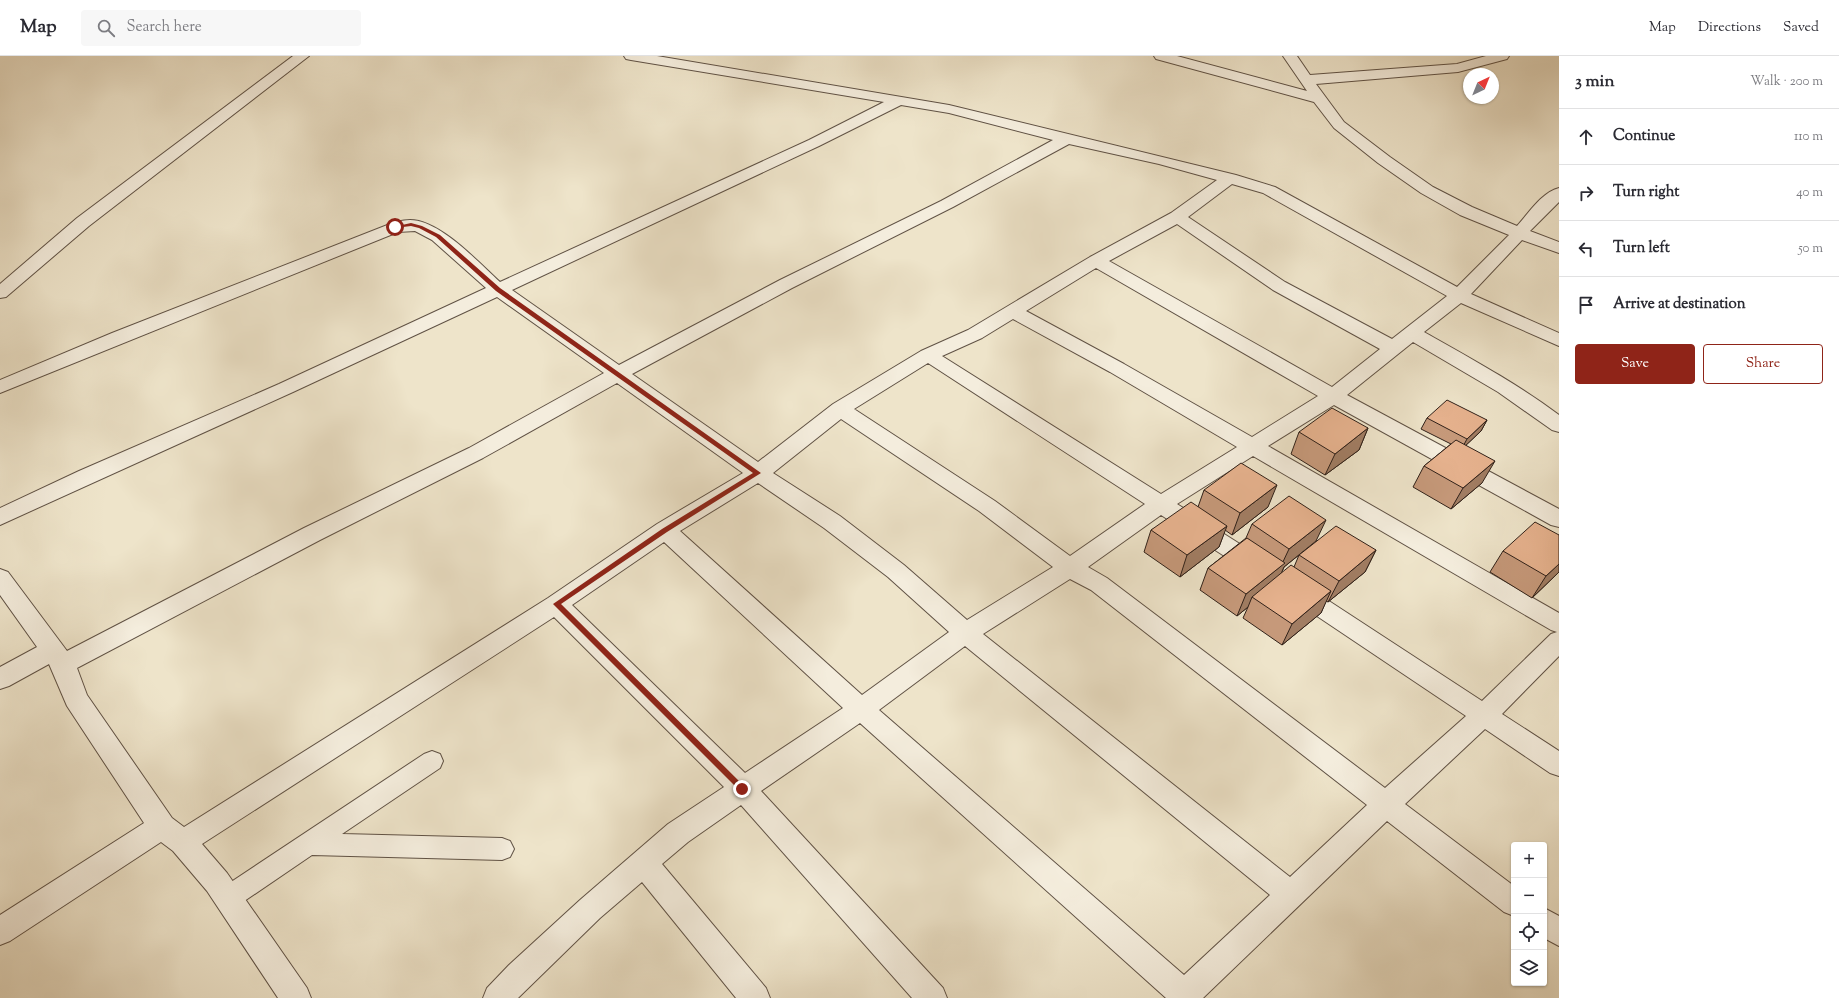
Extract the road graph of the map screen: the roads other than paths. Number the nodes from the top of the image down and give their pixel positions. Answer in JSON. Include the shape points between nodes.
{"nodes":[{"id":1,"x":302,"y":56,"type":"edge"},
{"id":2,"x":631,"y":56,"type":"edge"},
{"id":3,"x":1161,"y":56,"type":"edge"},
{"id":4,"x":1290,"y":56,"type":"edge"},
{"id":5,"x":1502,"y":56,"type":"edge"},
{"id":6,"x":1306,"y":80,"type":"junction"},
{"id":7,"x":900,"y":100,"type":"junction"},
{"id":8,"x":1319,"y":100,"type":"junction"},
{"id":9,"x":1067,"y":140,"type":"junction"},
{"id":10,"x":1230,"y":178,"type":"junction"},
{"id":11,"x":1559,"y":193,"type":"edge"},
{"id":12,"x":1177,"y":217,"type":"junction"},
{"id":13,"x":1519,"y":234,"type":"junction"},
{"id":14,"x":1559,"y":248,"type":"edge"},
{"id":15,"x":1096,"y":262,"type":"junction"},
{"id":16,"x":498,"y":290,"type":"junction"},
{"id":17,"x":0,"y":293,"type":"edge"},
{"id":18,"x":1459,"y":294,"type":"junction"},
{"id":19,"x":1012,"y":311,"type":"junction"},
{"id":20,"x":1411,"y":333,"type":"junction"},
{"id":21,"x":1559,"y":340,"type":"edge"},
{"id":22,"x":1392,"y":347,"type":"junction"},
{"id":23,"x":928,"y":355,"type":"junction"},
{"id":24,"x":618,"y":374,"type":"junction"},
{"id":25,"x":0,"y":387,"type":"edge"},
{"id":26,"x":1333,"y":396,"type":"junction"},
{"id":27,"x":840,"y":409,"type":"junction"},
{"id":28,"x":1559,"y":425,"type":"edge"},
{"id":29,"x":1252,"y":446,"type":"junction"},
{"id":30,"x":758,"y":473,"type":"junction"},
{"id":31,"x":1161,"y":504,"type":"junction"},
{"id":32,"x":0,"y":517,"type":"edge"},
{"id":33,"x":1559,"y":519,"type":"edge"},
{"id":34,"x":665,"y":530,"type":"junction"},
{"id":35,"x":1070,"y":568,"type":"junction"},
{"id":36,"x":0,"y":578,"type":"edge"},
{"id":37,"x":556,"y":604,"type":"junction"},
{"id":38,"x":1559,"y":624,"type":"edge"},
{"id":39,"x":965,"y":633,"type":"junction"},
{"id":40,"x":1559,"y":641,"type":"edge"},
{"id":41,"x":58,"y":657,"type":"junction"},
{"id":42,"x":0,"y":679,"type":"edge"},
{"id":43,"x":862,"y":709,"type":"junction"},
{"id":44,"x":1484,"y":715,"type":"junction"},
{"id":45,"x":432,"y":762,"type":"dead end"},
{"id":46,"x":1559,"y":765,"type":"edge"},
{"id":47,"x":742,"y":789,"type":"junction"},
{"id":48,"x":1385,"y":805,"type":"junction"},
{"id":49,"x":172,"y":835,"type":"junction"},
{"id":50,"x":308,"y":844,"type":"junction"},
{"id":51,"x":502,"y":849,"type":"dead end"},
{"id":52,"x":644,"y":863,"type":"junction"},
{"id":53,"x":1291,"y":895,"type":"junction"},
{"id":54,"x":228,"y":898,"type":"junction"},
{"id":55,"x":1511,"y":901,"type":"edge"},
{"id":56,"x":1547,"y":924,"type":"edge"},
{"id":57,"x":0,"y":931,"type":"edge"},
{"id":58,"x":1559,"y":932,"type":"edge"},
{"id":59,"x":1185,"y":997,"type":"edge"},
{"id":60,"x":296,"y":998,"type":"edge"},
{"id":61,"x":498,"y":998,"type":"edge"},
{"id":62,"x":755,"y":998,"type":"edge"},
{"id":63,"x":932,"y":998,"type":"edge"}],
"edges":[{"from":1,"to":17,"type":"street","via":[[83,222]]},
{"from":2,"to":7,"type":"street"},
{"from":3,"to":8,"type":"street"},
{"from":4,"to":6,"type":"street"},
{"from":5,"to":6,"type":"street","via":[[1458,68]]},
{"from":6,"to":8,"type":"street"},
{"from":7,"to":9,"type":"street","via":[[949,109]]},
{"from":7,"to":16,"type":"street","via":[[814,143]]},
{"from":8,"to":13,"type":"street","via":[[1339,126],[1427,190]]},
{"from":9,"to":10,"type":"street","via":[[1162,160]]},
{"from":9,"to":24,"type":"street","via":[[947,204],[786,284]]},
{"from":10,"to":12,"type":"street"},
{"from":10,"to":18,"type":"street","via":[[1269,190]]},
{"from":11,"to":13,"type":"street"},
{"from":12,"to":15,"type":"street"},
{"from":12,"to":22,"type":"street","via":[[1279,286]]},
{"from":13,"to":14,"type":"street"},
{"from":13,"to":18,"type":"street"},
{"from":15,"to":19,"type":"street"},
{"from":15,"to":26,"type":"street"},
{"from":16,"to":24,"type":"street"},
{"from":16,"to":25,"type":"street","via":[[438,236],[411,225],[395,227]]},
{"from":16,"to":32,"type":"street"},
{"from":18,"to":20,"type":"street"},
{"from":18,"to":21,"type":"street"},
{"from":19,"to":23,"type":"street","via":[[975,334]]},
{"from":19,"to":29,"type":"street"},
{"from":20,"to":22,"type":"street"},
{"from":20,"to":28,"type":"street","via":[[1500,383]]},
{"from":22,"to":26,"type":"street"},
{"from":23,"to":27,"type":"street"},
{"from":23,"to":31,"type":"street"},
{"from":24,"to":30,"type":"street"},
{"from":24,"to":41,"type":"street","via":[[476,453]]},
{"from":26,"to":29,"type":"street"},
{"from":26,"to":33,"type":"street"},
{"from":27,"to":30,"type":"street"},
{"from":27,"to":35,"type":"street","via":[[987,506]]},
{"from":29,"to":31,"type":"street"},
{"from":29,"to":38,"type":"street"},
{"from":30,"to":34,"type":"street"},
{"from":30,"to":39,"type":"street","via":[[832,522],[896,571]]},
{"from":31,"to":35,"type":"street"},
{"from":31,"to":44,"type":"street"},
{"from":34,"to":37,"type":"street"},
{"from":34,"to":43,"type":"street"},
{"from":35,"to":39,"type":"street"},
{"from":35,"to":48,"type":"street","via":[[1099,584]]},
{"from":36,"to":41,"type":"street"},
{"from":37,"to":47,"type":"street"},
{"from":37,"to":49,"type":"street"},
{"from":39,"to":43,"type":"street"},
{"from":39,"to":53,"type":"street"},
{"from":40,"to":44,"type":"street"},
{"from":41,"to":42,"type":"street"},
{"from":41,"to":49,"type":"street","via":[[76,699]]},
{"from":43,"to":47,"type":"street"},
{"from":43,"to":59,"type":"street"},
{"from":44,"to":46,"type":"street"},
{"from":44,"to":48,"type":"street"},
{"from":45,"to":50,"type":"lane"},
{"from":47,"to":52,"type":"street","via":[[678,833]]},
{"from":47,"to":63,"type":"street"},
{"from":48,"to":53,"type":"street"},
{"from":48,"to":55,"type":"street"},
{"from":49,"to":54,"type":"street"},
{"from":49,"to":57,"type":"street"},
{"from":50,"to":51,"type":"lane"},
{"from":50,"to":54,"type":"lane"},
{"from":52,"to":61,"type":"street","via":[[518,975]]},
{"from":52,"to":62,"type":"street"},
{"from":53,"to":59,"type":"street"},
{"from":54,"to":60,"type":"street"},
{"from":56,"to":58,"type":"street"}]}
